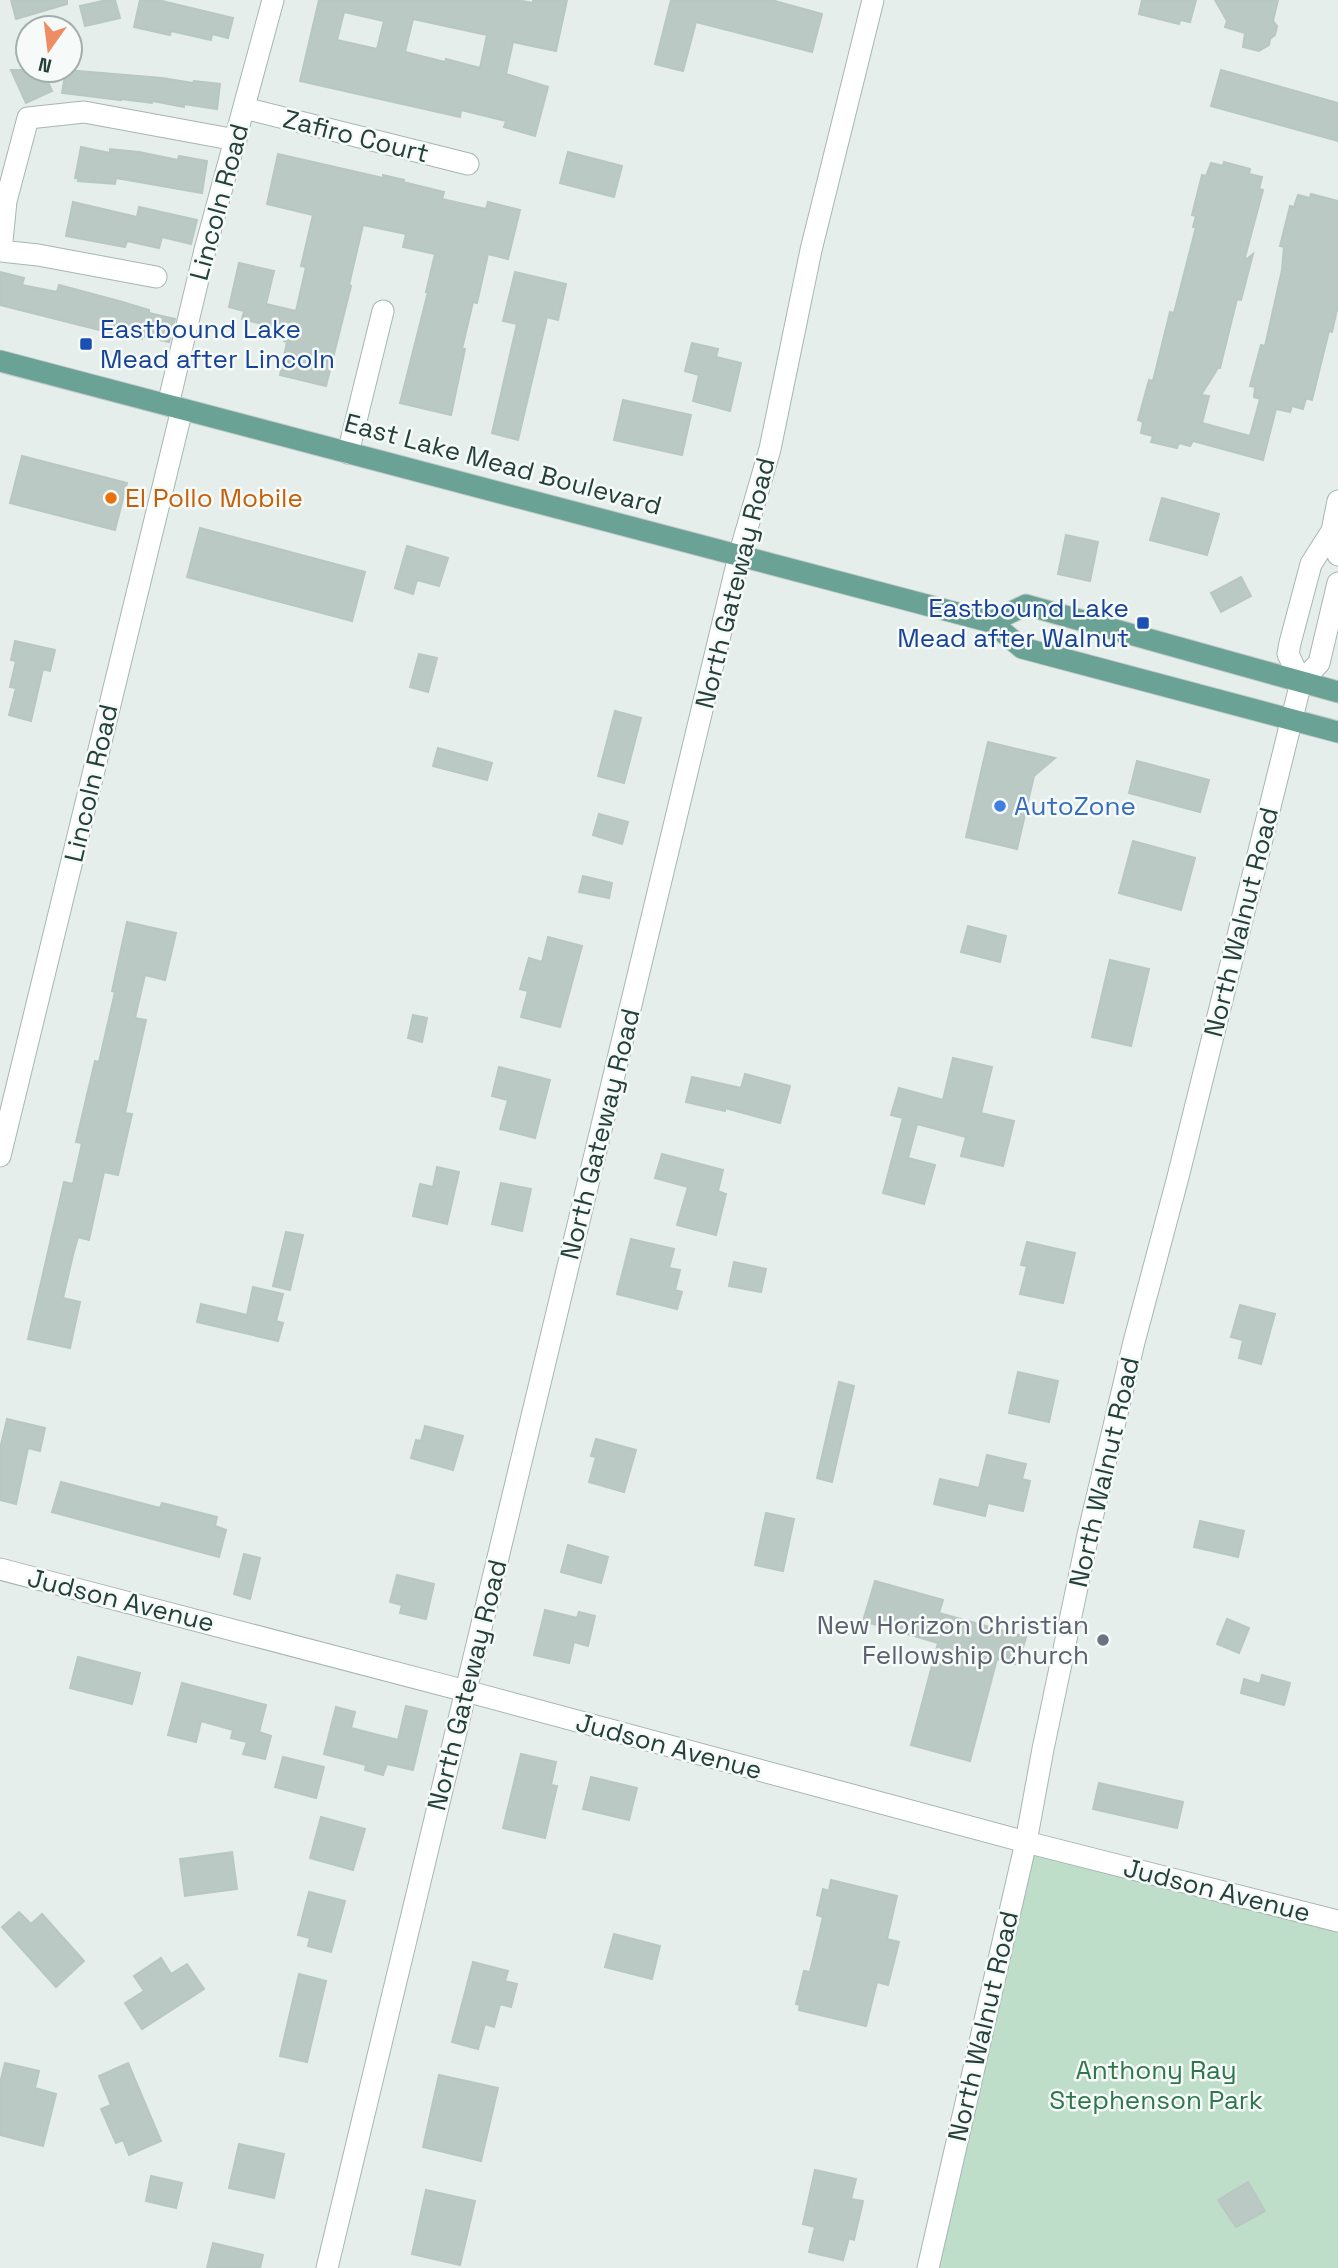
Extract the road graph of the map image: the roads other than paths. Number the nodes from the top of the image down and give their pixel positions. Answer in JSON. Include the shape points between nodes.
{"nodes":[{"id":1,"x":273,"y":0,"type":"edge"},
{"id":2,"x":873,"y":0,"type":"edge"},
{"id":3,"x":244,"y":108,"type":"junction"},
{"id":4,"x":236,"y":140,"type":"junction"},
{"id":5,"x":468,"y":164,"type":"dead end"},
{"id":6,"x":1,"y":251,"type":"edge"},
{"id":7,"x":156,"y":277,"type":"dead end"},
{"id":8,"x":383,"y":311,"type":"dead end"},
{"id":9,"x":0,"y":361,"type":"edge"},
{"id":10,"x":175,"y":407,"type":"junction"},
{"id":11,"x":348,"y":453,"type":"junction"},
{"id":12,"x":1338,"y":500,"type":"edge"},
{"id":13,"x":1332,"y":531,"type":"junction"},
{"id":14,"x":1338,"y":555,"type":"edge"},
{"id":15,"x":739,"y":556,"type":"junction"},
{"id":16,"x":1338,"y":583,"type":"edge"},
{"id":17,"x":991,"y":622,"type":"junction"},
{"id":18,"x":1301,"y":682,"type":"junction"},
{"id":19,"x":1338,"y":692,"type":"edge"},
{"id":20,"x":1293,"y":721,"type":"junction"},
{"id":21,"x":1338,"y":732,"type":"edge"},
{"id":22,"x":0,"y":1156,"type":"edge"},
{"id":23,"x":0,"y":1569,"type":"edge"},
{"id":24,"x":466,"y":1691,"type":"junction"},
{"id":25,"x":1026,"y":1842,"type":"junction"},
{"id":26,"x":1338,"y":1921,"type":"edge"},
{"id":27,"x":327,"y":2268,"type":"edge"},
{"id":28,"x":928,"y":2268,"type":"edge"}],
"edges":[{"from":1,"to":3,"type":"street","name":"Lincoln Road"},
{"from":2,"to":15,"type":"street","name":"North Gateway Road","via":[[811,250],[770,449]]},
{"from":3,"to":4,"type":"street","name":"Lincoln Road"},
{"from":3,"to":5,"type":"street","name":"Zafiro Court"},
{"from":4,"to":6,"type":"street","via":[[83,112],[28,118],[6,201]]},
{"from":4,"to":10,"type":"street","name":"Lincoln Road","via":[[205,250]]},
{"from":6,"to":7,"type":"street"},
{"from":8,"to":11,"type":"street"},
{"from":9,"to":10,"type":"main road","name":"East Lake Mead Boulevard"},
{"from":10,"to":11,"type":"main road","name":"East Lake Mead Boulevard"},
{"from":10,"to":22,"type":"street","name":"Lincoln Road"},
{"from":11,"to":15,"type":"main road","name":"East Lake Mead Boulevard"},
{"from":12,"to":13,"type":"street"},
{"from":13,"to":14,"type":"street"},
{"from":13,"to":18,"type":"street","via":[[1311,564],[1290,643],[1288,654]]},
{"from":15,"to":17,"type":"main road","name":"East Lake Mead Boulevard"},
{"from":15,"to":24,"type":"street","name":"North Gateway Road"},
{"from":16,"to":18,"type":"street","name":"North Walnut Road","via":[[1319,663]]},
{"from":17,"to":18,"type":"main road","via":[[1026,605]]},
{"from":17,"to":20,"type":"main road","name":"East Lake Mead Boulevard","via":[[1022,648]]},
{"from":18,"to":19,"type":"main road"},
{"from":18,"to":20,"type":"street","name":"North Walnut Road"},
{"from":20,"to":21,"type":"main road","name":"East Lake Mead Boulevard"},
{"from":20,"to":25,"type":"street","name":"North Walnut Road","via":[[1124,1380]]},
{"from":23,"to":24,"type":"street","name":"Judson Avenue"},
{"from":24,"to":25,"type":"street","name":"Judson Avenue"},
{"from":24,"to":27,"type":"street","name":"North Gateway Road"},
{"from":25,"to":26,"type":"street","name":"Judson Avenue"},
{"from":25,"to":28,"type":"street","name":"North Walnut Road"}]}
